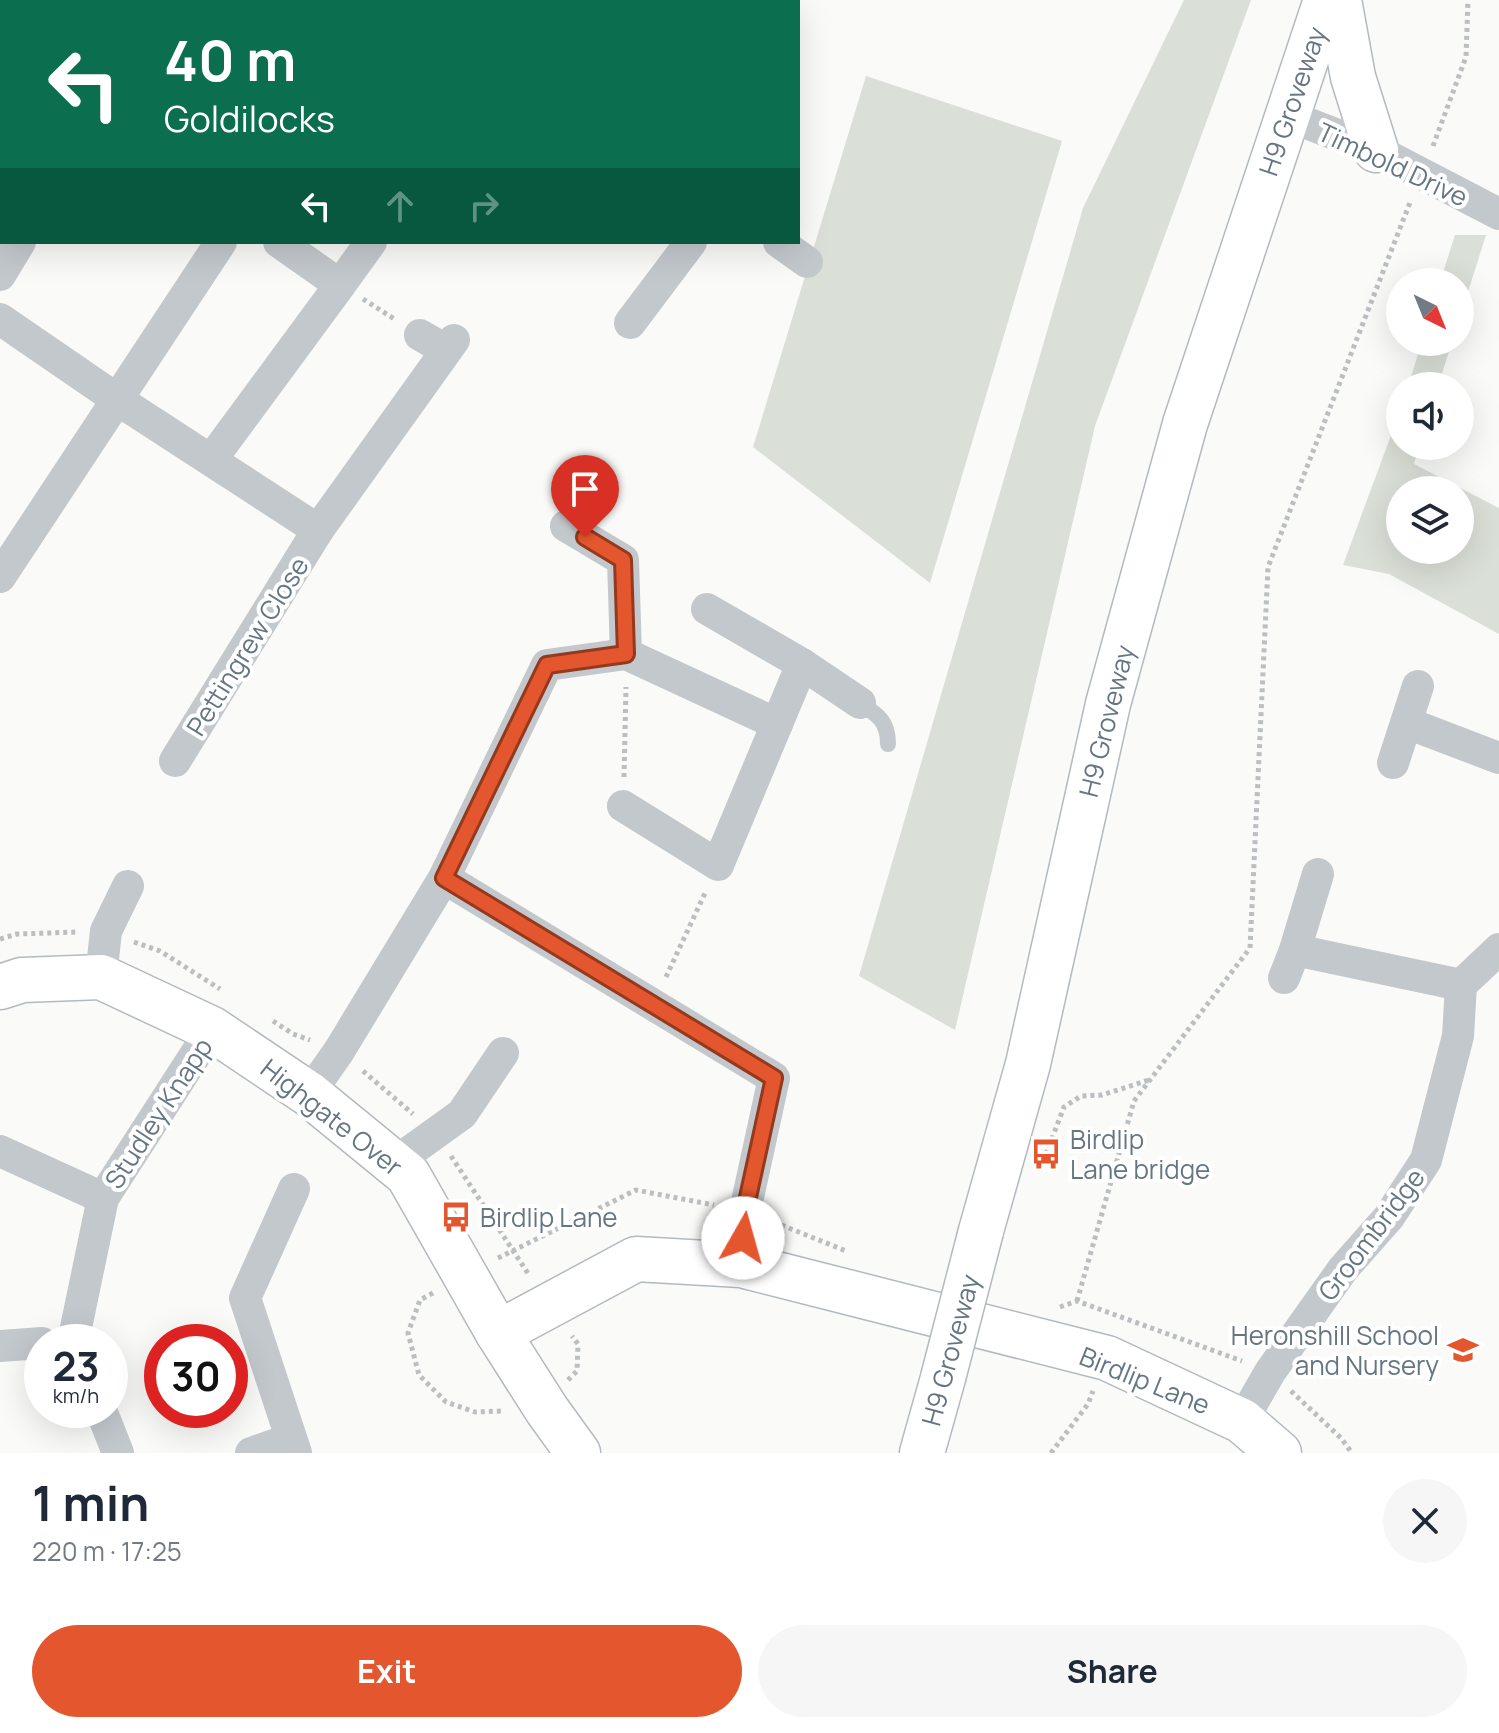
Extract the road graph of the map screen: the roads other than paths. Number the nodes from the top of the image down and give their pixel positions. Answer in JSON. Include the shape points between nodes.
{"nodes":[{"id":1,"x":1326,"y":0,"type":"edge"},
{"id":2,"x":1339,"y":0,"type":"edge"},
{"id":3,"x":1286,"y":115,"type":"junction"},
{"id":4,"x":1376,"y":150,"type":"junction"},
{"id":5,"x":1499,"y":214,"type":"edge"},
{"id":6,"x":19,"y":244,"type":"edge"},
{"id":7,"x":220,"y":244,"type":"edge"},
{"id":8,"x":282,"y":244,"type":"edge"},
{"id":9,"x":370,"y":244,"type":"edge"},
{"id":10,"x":689,"y":244,"type":"edge"},
{"id":11,"x":782,"y":244,"type":"edge"},
{"id":12,"x":807,"y":262,"type":"dead end"},
{"id":13,"x":0,"y":275,"type":"edge"},
{"id":14,"x":340,"y":285,"type":"junction"},
{"id":15,"x":0,"y":319,"type":"edge"},
{"id":16,"x":630,"y":323,"type":"dead end"},
{"id":17,"x":440,"y":342,"type":"road end"},
{"id":18,"x":118,"y":400,"type":"junction"},
{"id":19,"x":211,"y":460,"type":"junction"},
{"id":20,"x":566,"y":526,"type":"dead end"},
{"id":21,"x":318,"y":530,"type":"junction"},
{"id":22,"x":0,"y":577,"type":"edge"},
{"id":23,"x":707,"y":609,"type":"dead end"},
{"id":24,"x":626,"y":654,"type":"junction"},
{"id":25,"x":802,"y":664,"type":"junction"},
{"id":26,"x":1418,"y":686,"type":"dead end"},
{"id":27,"x":860,"y":703,"type":"joint"},
{"id":28,"x":1407,"y":723,"type":"junction"},
{"id":29,"x":777,"y":724,"type":"junction"},
{"id":30,"x":888,"y":744,"type":"dead end"},
{"id":31,"x":1499,"y":758,"type":"edge"},
{"id":32,"x":175,"y":761,"type":"dead end"},
{"id":33,"x":1393,"y":763,"type":"dead end"},
{"id":34,"x":623,"y":806,"type":"road end"},
{"id":35,"x":1318,"y":874,"type":"dead end"},
{"id":36,"x":444,"y":878,"type":"junction"},
{"id":37,"x":128,"y":886,"type":"dead end"},
{"id":38,"x":1499,"y":949,"type":"edge"},
{"id":39,"x":101,"y":977,"type":"junction"},
{"id":40,"x":1461,"y":985,"type":"junction"},
{"id":41,"x":0,"y":987,"type":"edge"},
{"id":42,"x":212,"y":1029,"type":"junction"},
{"id":43,"x":503,"y":1053,"type":"dead end"},
{"id":44,"x":309,"y":1094,"type":"junction"},
{"id":45,"x":0,"y":1151,"type":"edge"},
{"id":46,"x":394,"y":1163,"type":"junction"},
{"id":47,"x":294,"y":1189,"type":"dead end"},
{"id":48,"x":103,"y":1198,"type":"junction"},
{"id":49,"x":741,"y":1265,"type":"junction"},
{"id":50,"x":65,"y":1324,"type":"edge"},
{"id":51,"x":498,"y":1333,"type":"junction"},
{"id":52,"x":24,"y":1344,"type":"edge"},
{"id":53,"x":0,"y":1346,"type":"edge"},
{"id":54,"x":1242,"y":1421,"type":"junction"},
{"id":55,"x":108,"y":1428,"type":"edge"},
{"id":56,"x":294,"y":1446,"type":"edge"},
{"id":57,"x":118,"y":1453,"type":"edge"},
{"id":58,"x":251,"y":1453,"type":"edge"},
{"id":59,"x":578,"y":1453,"type":"edge"},
{"id":60,"x":922,"y":1453,"type":"edge"},
{"id":61,"x":1279,"y":1453,"type":"edge"}],
"edges":[{"from":1,"to":3,"type":"street","name":"H9 Groveway"},
{"from":2,"to":4,"type":"street","via":[[1353,77]]},
{"from":3,"to":4,"type":"street","name":"Timbold Drive"},
{"from":3,"to":60,"type":"street","name":"H9 Groveway","bridge":true,"via":[[1185,424],[1112,689],[1028,1064]]},
{"from":4,"to":5,"type":"street","name":"Timbold Drive"},
{"from":6,"to":13,"type":"street"},
{"from":7,"to":18,"type":"street"},
{"from":8,"to":14,"type":"street"},
{"from":9,"to":14,"type":"street"},
{"from":10,"to":16,"type":"street"},
{"from":11,"to":12,"type":"street"},
{"from":14,"to":19,"type":"street"},
{"from":15,"to":18,"type":"street","name":"Pettingrew Close"},
{"from":17,"to":21,"type":"street","name":"Pettingrew Close"},
{"from":18,"to":19,"type":"street","name":"Pettingrew Close"},
{"from":18,"to":22,"type":"street"},
{"from":19,"to":21,"type":"street","name":"Pettingrew Close"},
{"from":20,"to":24,"type":"street","via":[[623,560]]},
{"from":21,"to":32,"type":"street","name":"Pettingrew Close"},
{"from":23,"to":25,"type":"street"},
{"from":24,"to":29,"type":"street"},
{"from":24,"to":36,"type":"street","via":[[547,665]]},
{"from":25,"to":27,"type":"street"},
{"from":25,"to":29,"type":"street"},
{"from":26,"to":28,"type":"street"},
{"from":27,"to":30,"type":"lane","via":[[888,728]]},
{"from":28,"to":31,"type":"street"},
{"from":28,"to":33,"type":"street"},
{"from":29,"to":34,"type":"street","via":[[718,865]]},
{"from":35,"to":40,"type":"street","via":[[1290,964]]},
{"from":36,"to":44,"type":"street"},
{"from":36,"to":49,"type":"street","via":[[774,1078],[745,1211]]},
{"from":37,"to":39,"type":"street","via":[[106,931]]},
{"from":38,"to":40,"type":"street"},
{"from":39,"to":41,"type":"street","name":"Highgate Over","via":[[22,980]]},
{"from":39,"to":42,"type":"street","name":"Highgate Over"},
{"from":40,"to":54,"type":"street","name":"Groombridge","via":[[1458,1036],[1426,1160],[1270,1372]]},
{"from":42,"to":44,"type":"street","name":"Highgate Over"},
{"from":42,"to":48,"type":"street","name":"Studley Knapp"},
{"from":43,"to":46,"type":"street","via":[[462,1114]]},
{"from":44,"to":46,"type":"street","name":"Highgate Over"},
{"from":45,"to":48,"type":"street","name":"Studley Knapp"},
{"from":46,"to":51,"type":"street","name":"Highgate Over","via":[[408,1175]]},
{"from":47,"to":56,"type":"street","via":[[245,1298]]},
{"from":48,"to":50,"type":"street","name":"Studley Knapp"},
{"from":49,"to":51,"type":"street","name":"Birdlip Lane","via":[[636,1259]]},
{"from":49,"to":54,"type":"street","name":"Birdlip Lane","via":[[1107,1358]]},
{"from":51,"to":59,"type":"street","name":"Highgate Over"},
{"from":52,"to":53,"type":"street","name":"Studley Knapp"},
{"from":54,"to":61,"type":"street","name":"Birdlip Lane"},
{"from":55,"to":57,"type":"street"},
{"from":56,"to":58,"type":"street"}]}
